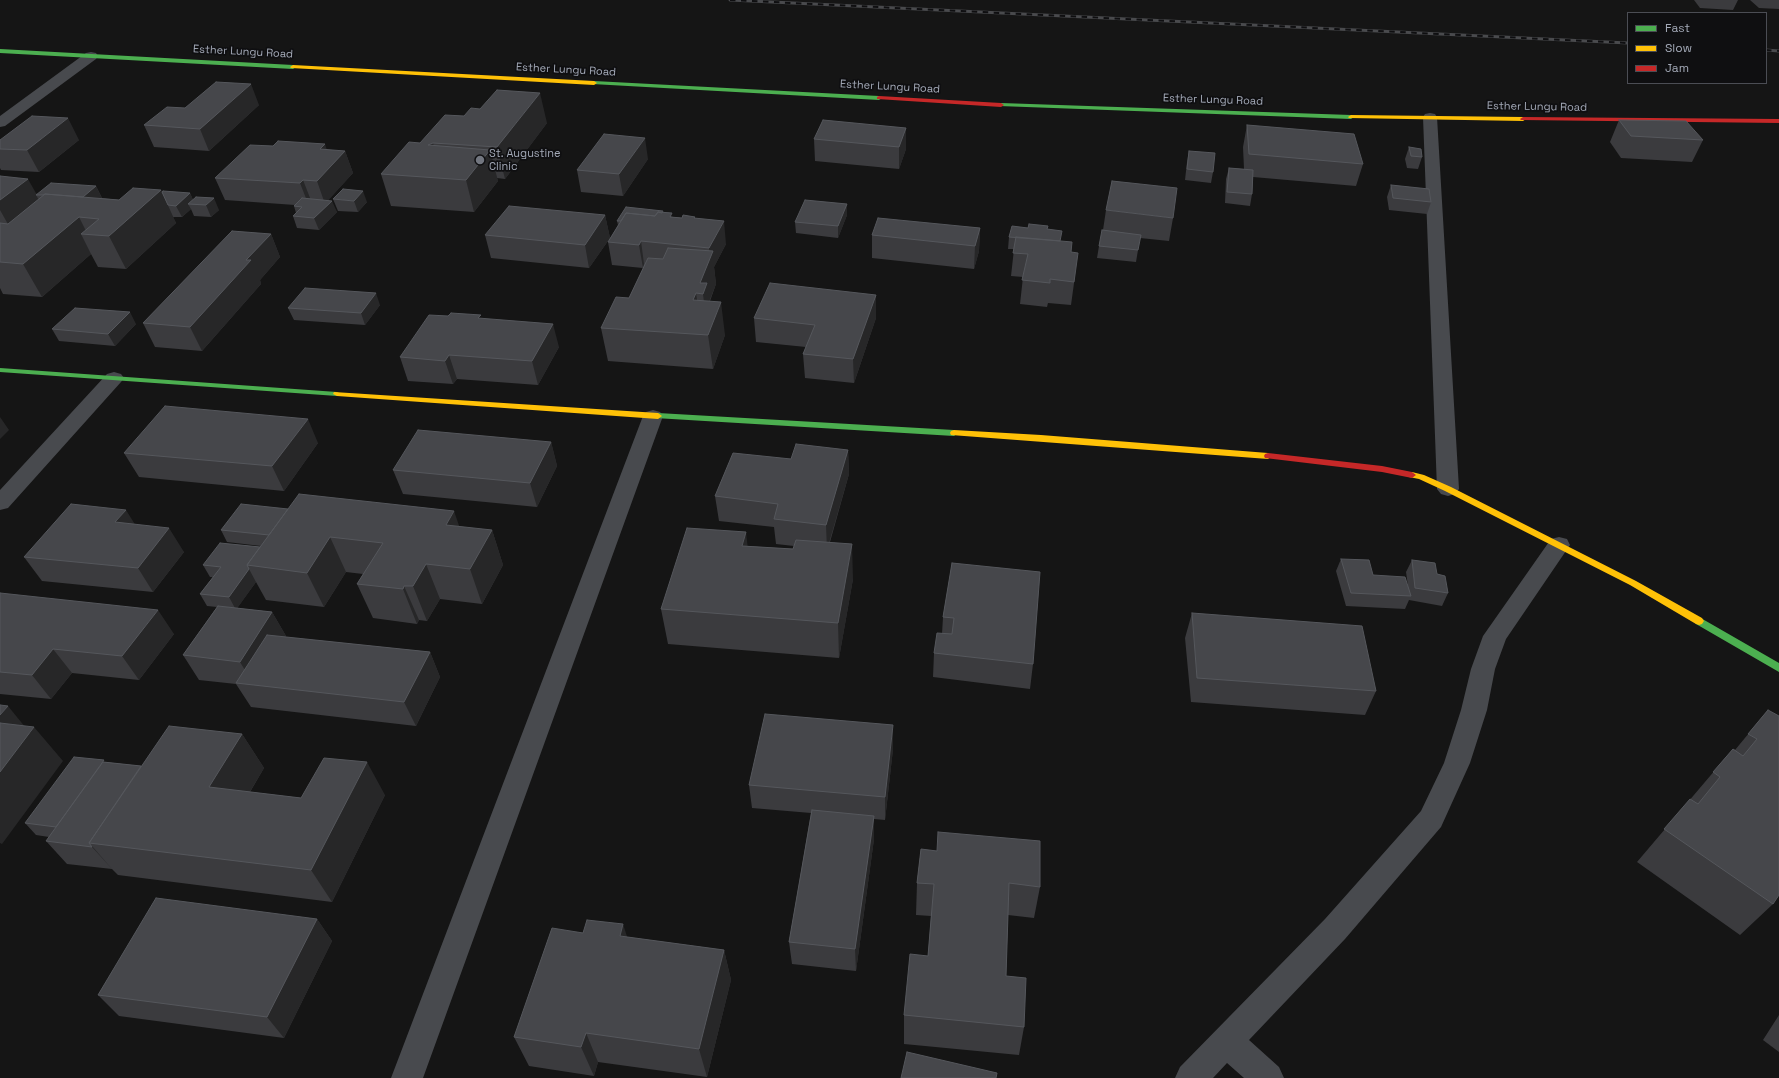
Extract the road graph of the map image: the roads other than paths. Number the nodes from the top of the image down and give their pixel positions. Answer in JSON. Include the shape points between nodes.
{"nodes":[{"id":1,"x":0,"y":51,"type":"edge"},
{"id":2,"x":91,"y":56,"type":"junction"},
{"id":3,"x":1430,"y":117,"type":"junction"},
{"id":4,"x":1779,"y":122,"type":"edge"},
{"id":5,"x":0,"y":123,"type":"edge"},
{"id":6,"x":0,"y":370,"type":"edge"},
{"id":7,"x":114,"y":378,"type":"junction"},
{"id":8,"x":653,"y":416,"type":"junction"},
{"id":9,"x":1448,"y":489,"type":"junction"},
{"id":10,"x":0,"y":504,"type":"edge"},
{"id":11,"x":1559,"y":545,"type":"junction"},
{"id":12,"x":1779,"y":668,"type":"edge"},
{"id":13,"x":1226,"y":1041,"type":"junction"},
{"id":14,"x":407,"y":1078,"type":"edge"},
{"id":15,"x":1192,"y":1078,"type":"edge"},
{"id":16,"x":1268,"y":1078,"type":"edge"}],
"edges":[{"from":1,"to":2,"type":"street","name":"Esther Lungu Road"},
{"from":2,"to":3,"type":"street","name":"Esther Lungu Road","via":[[1037,107]]},
{"from":2,"to":5,"type":"street"},
{"from":3,"to":4,"type":"street","name":"Esther Lungu Road"},
{"from":3,"to":9,"type":"street"},
{"from":6,"to":7,"type":"street"},
{"from":7,"to":8,"type":"street"},
{"from":7,"to":10,"type":"street"},
{"from":8,"to":9,"type":"street","via":[[1041,438],[1268,456],[1382,468],[1421,477]]},
{"from":8,"to":14,"type":"street"},
{"from":9,"to":11,"type":"street"},
{"from":11,"to":12,"type":"street","via":[[1633,583]]},
{"from":11,"to":13,"type":"street","via":[[1495,636],[1483,669],[1474,710],[1457,763],[1431,819],[1335,929]]},
{"from":13,"to":15,"type":"street"},
{"from":13,"to":16,"type":"street"}]}
